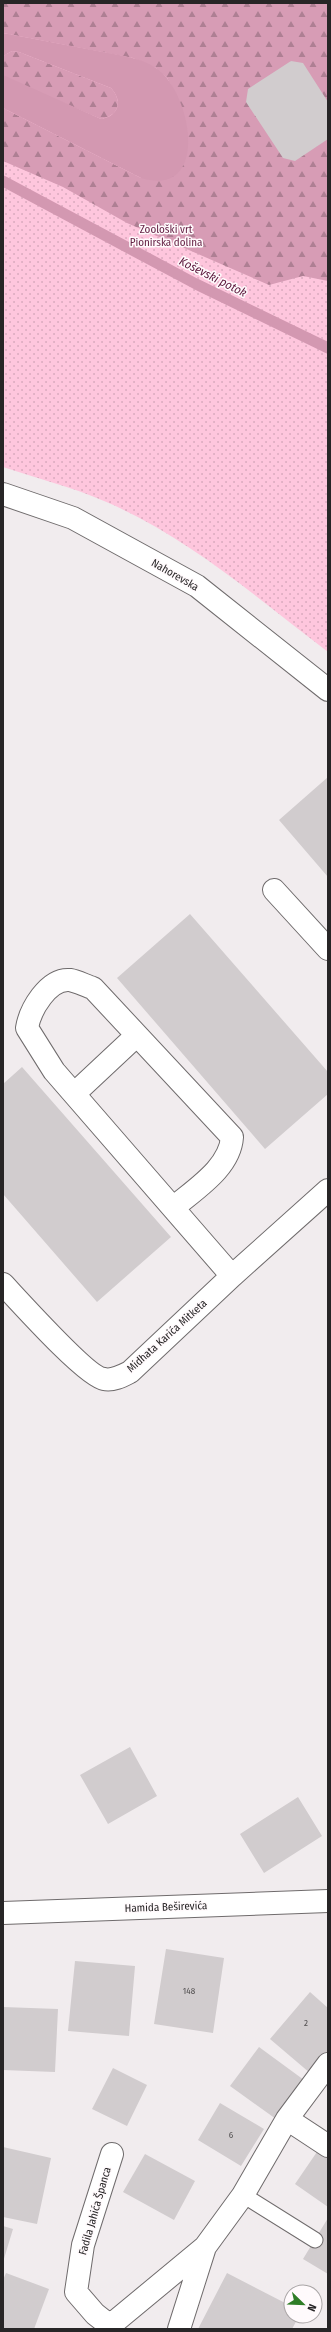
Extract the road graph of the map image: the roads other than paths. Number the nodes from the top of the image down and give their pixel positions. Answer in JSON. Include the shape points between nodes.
{"nodes":[{"id":1,"x":3,"y":494,"type":"edge"},
{"id":2,"x":328,"y":690,"type":"edge"},
{"id":3,"x":274,"y":890,"type":"dead end"},
{"id":4,"x":328,"y":949,"type":"edge"},
{"id":5,"x":136,"y":1036,"type":"junction"},
{"id":6,"x":74,"y":1094,"type":"junction"},
{"id":7,"x":328,"y":1190,"type":"edge"},
{"id":8,"x":173,"y":1208,"type":"junction"},
{"id":9,"x":232,"y":1276,"type":"junction"},
{"id":10,"x":3,"y":1284,"type":"edge"},
{"id":11,"x":328,"y":1901,"type":"edge"},
{"id":12,"x":3,"y":1913,"type":"edge"},
{"id":13,"x":328,"y":2064,"type":"edge"},
{"id":14,"x":287,"y":2119,"type":"junction"},
{"id":15,"x":328,"y":2146,"type":"edge"},
{"id":16,"x":112,"y":2154,"type":"dead end"},
{"id":17,"x":243,"y":2195,"type":"junction"},
{"id":18,"x":315,"y":2240,"type":"dead end"},
{"id":19,"x":205,"y":2247,"type":"junction"},
{"id":20,"x":108,"y":2327,"type":"edge"},
{"id":21,"x":179,"y":2329,"type":"edge"}],
"edges":[{"from":1,"to":2,"type":"street","name":"Nahorevska","via":[[73,518],[197,586]]},
{"from":3,"to":4,"type":"street"},
{"from":5,"to":6,"type":"street"},
{"from":5,"to":6,"type":"street","via":[[93,988],[69,980],[57,982],[47,991],[34,1004],[27,1028],[54,1071]]},
{"from":5,"to":8,"type":"street","via":[[232,1137],[231,1147],[220,1165]]},
{"from":6,"to":8,"type":"street"},
{"from":7,"to":9,"type":"street","name":"Midhata Karića Mitketa"},
{"from":8,"to":9,"type":"street"},
{"from":9,"to":10,"type":"street","name":"Midhata Karića Mitketa","via":[[130,1372],[116,1378],[103,1379],[83,1365]]},
{"from":11,"to":12,"type":"street","name":"Hamida Beširevića"},
{"from":13,"to":14,"type":"street","name":"Fadila Jahića Španca"},
{"from":14,"to":15,"type":"street"},
{"from":14,"to":17,"type":"street","name":"Fadila Jahića Španca"},
{"from":16,"to":20,"type":"street","name":"Fadila Jahića Španca","via":[[83,2246],[76,2292]]},
{"from":17,"to":18,"type":"lane"},
{"from":17,"to":19,"type":"street","name":"Fadila Jahića Španca"},
{"from":19,"to":20,"type":"street","name":"Fadila Jahića Španca"},
{"from":19,"to":21,"type":"street","name":"Fadila Jahića Španca"}]}
